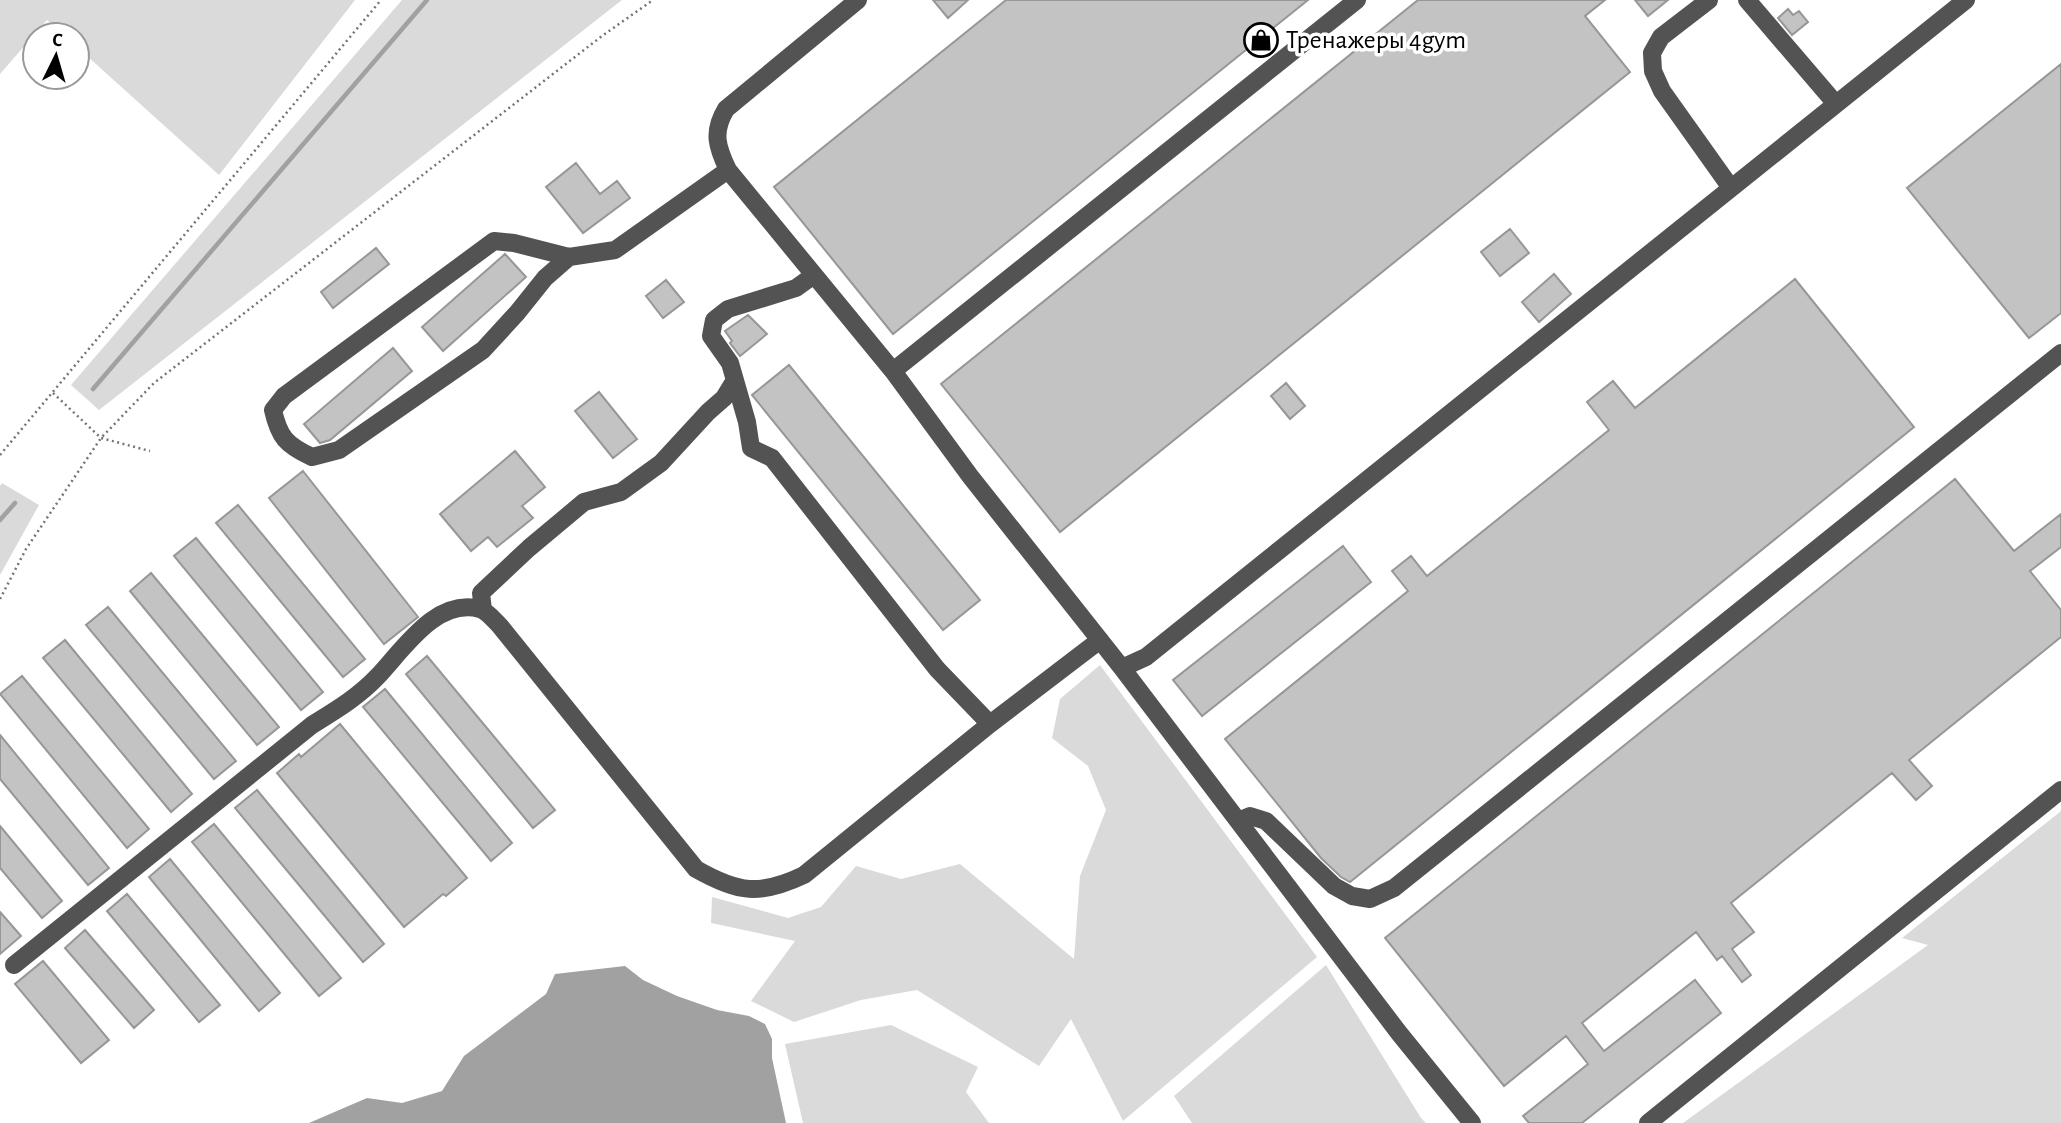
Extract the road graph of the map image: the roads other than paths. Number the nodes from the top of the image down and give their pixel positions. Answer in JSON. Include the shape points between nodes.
{"nodes":[{"id":1,"x":858,"y":0,"type":"edge"},
{"id":2,"x":1357,"y":0,"type":"edge"},
{"id":3,"x":1709,"y":0,"type":"edge"},
{"id":4,"x":1747,"y":0,"type":"edge"},
{"id":5,"x":1966,"y":0,"type":"edge"},
{"id":6,"x":1836,"y":104,"type":"junction"},
{"id":7,"x":728,"y":170,"type":"junction"},
{"id":8,"x":1731,"y":188,"type":"junction"},
{"id":9,"x":569,"y":257,"type":"junction"},
{"id":10,"x":814,"y":275,"type":"junction"},
{"id":11,"x":2061,"y":352,"type":"edge"},
{"id":12,"x":893,"y":371,"type":"junction"},
{"id":13,"x":735,"y":380,"type":"junction"},
{"id":14,"x":482,"y":610,"type":"junction"},
{"id":15,"x":1100,"y":640,"type":"junction"},
{"id":16,"x":1122,"y":668,"type":"junction"},
{"id":17,"x":990,"y":724,"type":"junction"},
{"id":18,"x":2061,"y":790,"type":"edge"},
{"id":19,"x":1238,"y":821,"type":"junction"},
{"id":20,"x":14,"y":965,"type":"dead end"},
{"id":21,"x":1472,"y":1123,"type":"edge"},
{"id":22,"x":1648,"y":1123,"type":"edge"}],
"edges":[{"from":1,"to":7,"type":"lane","via":[[726,108],[717,123],[718,150]]},
{"from":2,"to":12,"type":"lane"},
{"from":3,"to":8,"type":"lane","via":[[1661,37],[1652,54],[1653,71]]},
{"from":4,"to":6,"type":"lane"},
{"from":5,"to":6,"type":"lane"},
{"from":6,"to":8,"type":"lane"},
{"from":7,"to":9,"type":"lane","via":[[615,250]]},
{"from":7,"to":10,"type":"lane"},
{"from":8,"to":16,"type":"lane","via":[[1146,657]]},
{"from":9,"to":9,"type":"lane","via":[[483,350],[338,450],[312,457],[293,448],[278,432],[272,410],[284,396],[494,242]]},
{"from":10,"to":12,"type":"lane"},
{"from":10,"to":13,"type":"lane","via":[[796,288],[728,309],[713,320],[711,336],[730,363]]},
{"from":11,"to":19,"type":"lane","via":[[1394,888],[1370,899],[1352,896],[1334,886],[1266,821],[1250,816]]},
{"from":12,"to":15,"type":"lane"},
{"from":13,"to":14,"type":"lane","via":[[724,398],[661,463],[621,492],[584,502],[529,548],[481,593]]},
{"from":13,"to":17,"type":"lane","via":[[751,448],[772,458],[937,669]]},
{"from":14,"to":17,"type":"lane","via":[[500,626],[696,869],[723,884],[752,890],[780,887],[804,875]]},
{"from":14,"to":20,"type":"lane","via":[[460,608],[436,618],[352,701],[313,725]]},
{"from":15,"to":16,"type":"lane"},
{"from":15,"to":17,"type":"lane"},
{"from":16,"to":19,"type":"lane"},
{"from":18,"to":22,"type":"lane"},
{"from":19,"to":21,"type":"lane"}]}
